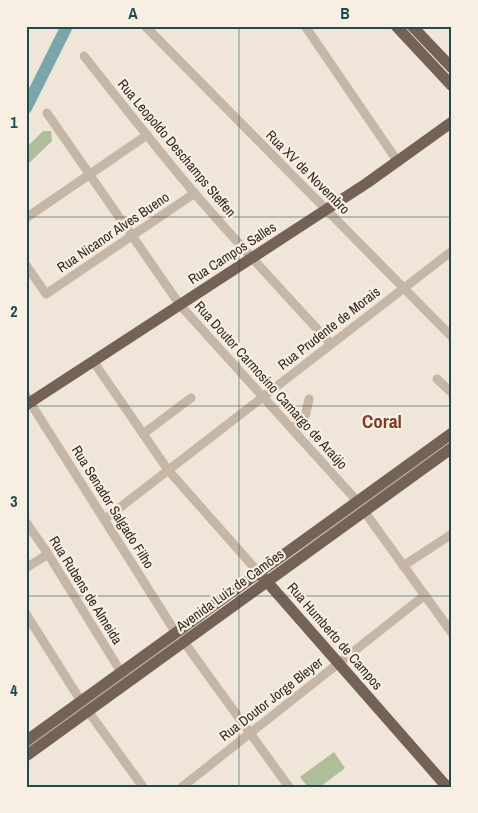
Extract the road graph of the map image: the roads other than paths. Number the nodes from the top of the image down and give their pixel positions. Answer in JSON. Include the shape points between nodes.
{"nodes":[{"id":1,"x":144,"y":26,"type":"edge"},
{"id":2,"x":305,"y":26,"type":"edge"},
{"id":3,"x":396,"y":26,"type":"edge"},
{"id":4,"x":412,"y":26,"type":"edge"},
{"id":5,"x":84,"y":56,"type":"dead end"},
{"id":6,"x":451,"y":66,"type":"edge"},
{"id":7,"x":452,"y":86,"type":"edge"},
{"id":8,"x":47,"y":114,"type":"dead end"},
{"id":9,"x":452,"y":122,"type":"edge"},
{"id":10,"x":147,"y":135,"type":"junction"},
{"id":11,"x":398,"y":162,"type":"junction"},
{"id":12,"x":89,"y":174,"type":"junction"},
{"id":13,"x":195,"y":193,"type":"junction"},
{"id":14,"x":326,"y":210,"type":"junction"},
{"id":15,"x":26,"y":218,"type":"edge"},
{"id":16,"x":132,"y":236,"type":"junction"},
{"id":17,"x":452,"y":251,"type":"edge"},
{"id":18,"x":251,"y":258,"type":"junction"},
{"id":19,"x":26,"y":265,"type":"edge"},
{"id":20,"x":404,"y":288,"type":"junction"},
{"id":21,"x":180,"y":305,"type":"junction"},
{"id":22,"x":452,"y":337,"type":"edge"},
{"id":23,"x":331,"y":344,"type":"junction"},
{"id":24,"x":93,"y":361,"type":"junction"},
{"id":25,"x":437,"y":379,"type":"dead end"},
{"id":26,"x":452,"y":393,"type":"edge"},
{"id":27,"x":263,"y":397,"type":"junction"},
{"id":28,"x":191,"y":398,"type":"dead end"},
{"id":29,"x":309,"y":399,"type":"dead end"},
{"id":30,"x":28,"y":401,"type":"edge"},
{"id":31,"x":292,"y":429,"type":"junction"},
{"id":32,"x":452,"y":433,"type":"edge"},
{"id":33,"x":143,"y":434,"type":"junction"},
{"id":34,"x":452,"y":448,"type":"edge"},
{"id":35,"x":168,"y":470,"type":"junction"},
{"id":36,"x":357,"y":502,"type":"junction"},
{"id":37,"x":364,"y":511,"type":"junction"},
{"id":38,"x":105,"y":520,"type":"junction"},
{"id":39,"x":26,"y":522,"type":"edge"},
{"id":40,"x":452,"y":534,"type":"edge"},
{"id":41,"x":48,"y":554,"type":"junction"},
{"id":42,"x":403,"y":566,"type":"junction"},
{"id":43,"x":26,"y":568,"type":"edge"},
{"id":44,"x":259,"y":573,"type":"junction"},
{"id":45,"x":267,"y":582,"type":"junction"},
{"id":46,"x":425,"y":595,"type":"junction"},
{"id":47,"x":26,"y":614,"type":"edge"},
{"id":48,"x":176,"y":633,"type":"junction"},
{"id":49,"x":452,"y":634,"type":"edge"},
{"id":50,"x":184,"y":642,"type":"junction"},
{"id":51,"x":338,"y":663,"type":"junction"},
{"id":52,"x":121,"y":672,"type":"junction"},
{"id":53,"x":81,"y":701,"type":"junction"},
{"id":54,"x":88,"y":711,"type":"junction"},
{"id":55,"x":250,"y":733,"type":"junction"},
{"id":56,"x":26,"y":741,"type":"edge"},
{"id":57,"x":26,"y":756,"type":"edge"},
{"id":58,"x":144,"y":787,"type":"edge"},
{"id":59,"x":182,"y":787,"type":"edge"},
{"id":60,"x":289,"y":787,"type":"edge"},
{"id":61,"x":447,"y":787,"type":"edge"}],
"edges":[{"from":1,"to":14,"type":"street","name":"Rua XV de Novembro"},
{"from":2,"to":11,"type":"street"},
{"from":3,"to":7,"type":"main road"},
{"from":4,"to":6,"type":"main road"},
{"from":5,"to":10,"type":"street","name":"Rua Leopoldo Deschamps Steffen"},
{"from":8,"to":12,"type":"street","name":"Rua Doutor Carmosino Camargo de Araújo"},
{"from":9,"to":11,"type":"main road","name":"Rua Campos Salles"},
{"from":10,"to":12,"type":"street"},
{"from":10,"to":13,"type":"street","name":"Rua Leopoldo Deschamps Steffen"},
{"from":11,"to":14,"type":"main road","name":"Rua Campos Salles"},
{"from":12,"to":15,"type":"street"},
{"from":12,"to":16,"type":"street","name":"Rua Doutor Carmosino Camargo de Araújo"},
{"from":13,"to":16,"type":"street","name":"Rua Nicanor Alves Bueno"},
{"from":13,"to":18,"type":"street","name":"Rua Leopoldo Deschamps Steffen"},
{"from":14,"to":18,"type":"main road","name":"Rua Campos Salles"},
{"from":14,"to":20,"type":"street","name":"Rua XV de Novembro"},
{"from":16,"to":19,"type":"street","name":"Rua Nicanor Alves Bueno","via":[[46,294]]},
{"from":16,"to":21,"type":"street","name":"Rua Doutor Carmosino Camargo de Araújo"},
{"from":17,"to":20,"type":"street","name":"Rua Prudente de Morais"},
{"from":18,"to":21,"type":"main road","name":"Rua Campos Salles"},
{"from":18,"to":23,"type":"street","name":"Rua Leopoldo Deschamps Steffen"},
{"from":20,"to":22,"type":"street","name":"Rua XV de Novembro"},
{"from":20,"to":23,"type":"street","name":"Rua Prudente de Morais"},
{"from":21,"to":24,"type":"main road","name":"Rua Campos Salles"},
{"from":21,"to":27,"type":"street","name":"Rua Doutor Carmosino Camargo de Araújo"},
{"from":23,"to":27,"type":"street","name":"Rua Prudente de Morais"},
{"from":24,"to":30,"type":"main road","name":"Rua Campos Salles"},
{"from":24,"to":33,"type":"street","name":"Rua Humberto de Campos"},
{"from":25,"to":26,"type":"street"},
{"from":27,"to":31,"type":"street","name":"Rua Doutor Carmosino Camargo de Araújo"},
{"from":27,"to":35,"type":"street","name":"Rua Prudente de Morais"},
{"from":28,"to":33,"type":"street"},
{"from":29,"to":31,"type":"street","via":[[305,417]]},
{"from":30,"to":38,"type":"street","name":"Rua Senador Salgado Filho"},
{"from":31,"to":36,"type":"street","name":"Rua Doutor Carmosino Camargo de Araújo"},
{"from":32,"to":36,"type":"main road","name":"Avenida Luiz de Camões"},
{"from":33,"to":35,"type":"street","name":"Rua Humberto de Campos"},
{"from":34,"to":37,"type":"main road","name":"Avenida Luiz de Camões"},
{"from":35,"to":38,"type":"street","name":"Rua Prudente de Morais"},
{"from":35,"to":44,"type":"street","name":"Rua Humberto de Campos"},
{"from":36,"to":44,"type":"main road","name":"Avenida Luiz de Camões"},
{"from":37,"to":42,"type":"street"},
{"from":37,"to":45,"type":"main road","name":"Avenida Luiz de Camões"},
{"from":38,"to":48,"type":"street","name":"Rua Senador Salgado Filho"},
{"from":39,"to":41,"type":"street","name":"Rua Rubens de Almeida"},
{"from":40,"to":42,"type":"street"},
{"from":41,"to":43,"type":"street"},
{"from":41,"to":52,"type":"street","name":"Rua Rubens de Almeida"},
{"from":42,"to":46,"type":"street"},
{"from":44,"to":45,"type":"main road","name":"Rua Humberto de Campos"},
{"from":44,"to":48,"type":"main road","name":"Avenida Luiz de Camões"},
{"from":45,"to":50,"type":"main road","name":"Avenida Luiz de Camões"},
{"from":45,"to":51,"type":"main road","name":"Rua Humberto de Campos"},
{"from":46,"to":49,"type":"street"},
{"from":46,"to":51,"type":"street","name":"Rua Doutor Jorge Bleyer"},
{"from":47,"to":53,"type":"street"},
{"from":48,"to":52,"type":"main road","name":"Avenida Luiz de Camões"},
{"from":50,"to":54,"type":"main road","name":"Avenida Luiz de Camões"},
{"from":50,"to":55,"type":"street"},
{"from":51,"to":55,"type":"street","name":"Rua Doutor Jorge Bleyer"},
{"from":51,"to":61,"type":"main road","name":"Rua Humberto de Campos"},
{"from":52,"to":53,"type":"main road","name":"Avenida Luiz de Camões"},
{"from":53,"to":56,"type":"main road","name":"Avenida Luiz de Camões"},
{"from":54,"to":57,"type":"main road","name":"Avenida Luiz de Camões"},
{"from":54,"to":58,"type":"street"},
{"from":55,"to":59,"type":"street","name":"Rua Doutor Jorge Bleyer"},
{"from":55,"to":60,"type":"street"}]}
